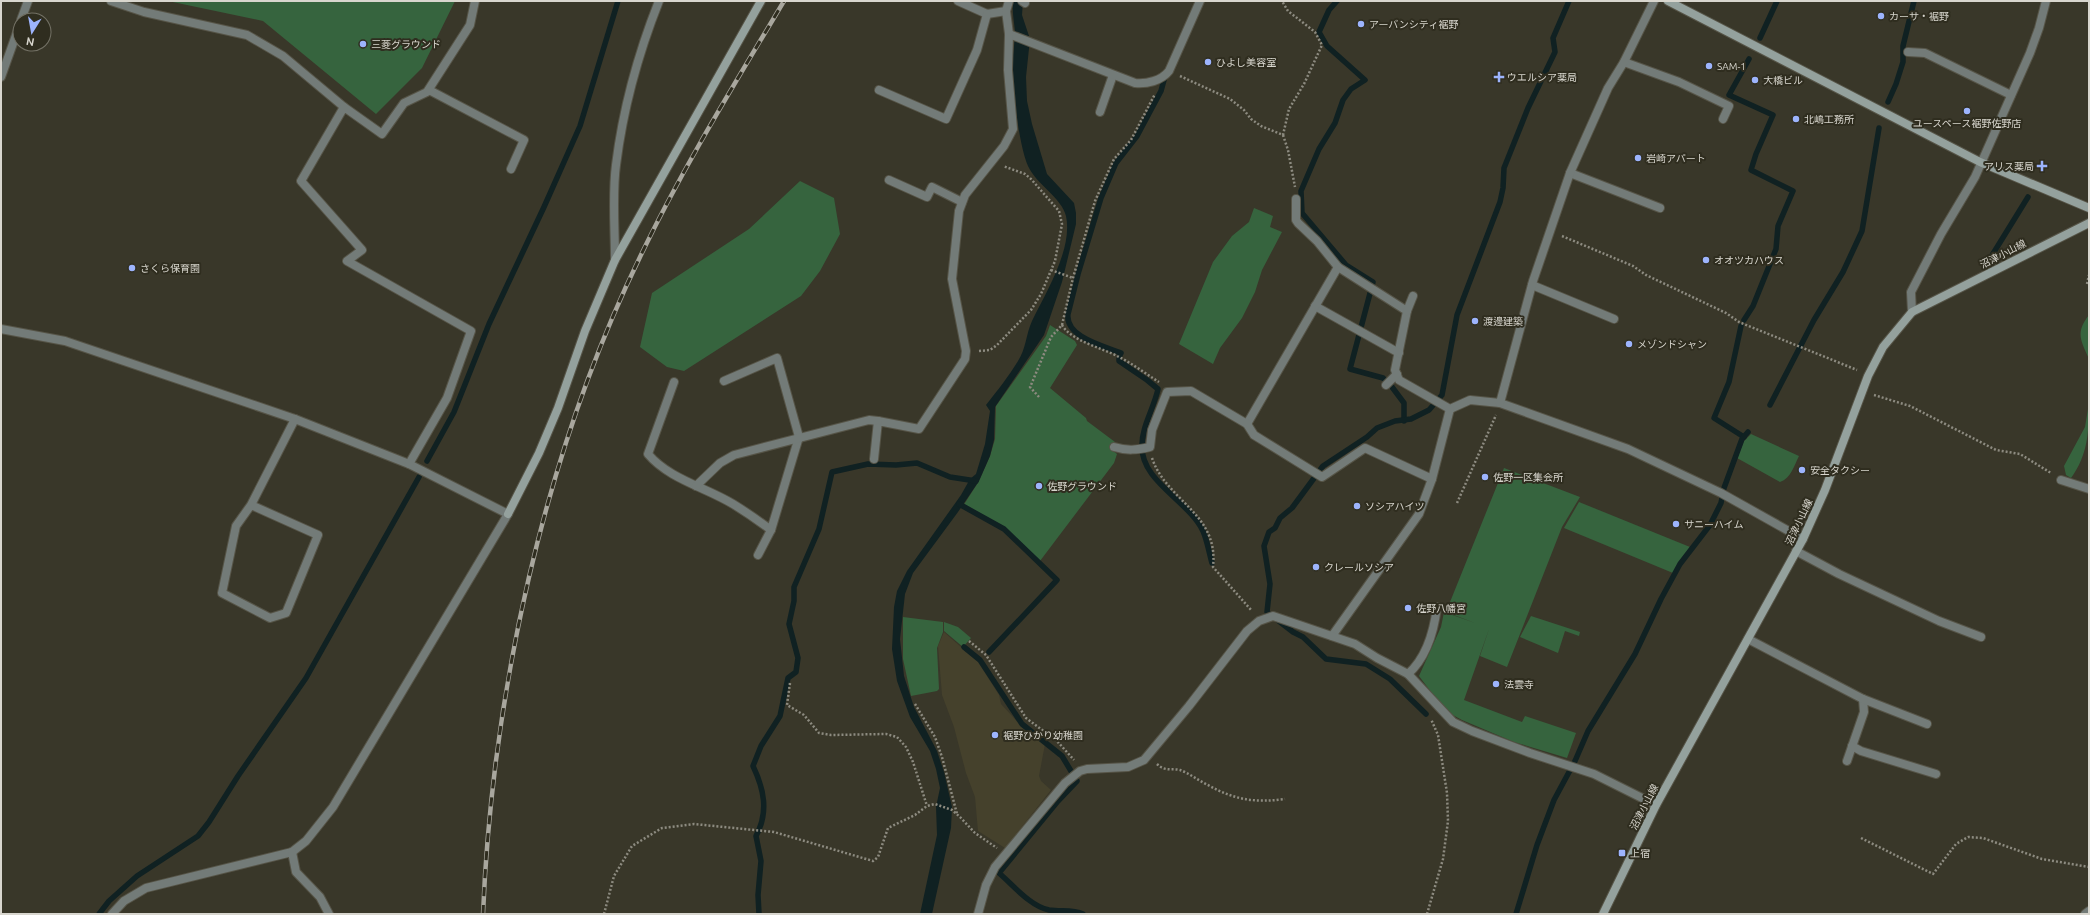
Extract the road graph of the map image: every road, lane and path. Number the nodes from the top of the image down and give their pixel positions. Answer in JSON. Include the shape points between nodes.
{"nodes":[{"id":1,"x":28,"y":1,"type":"edge"},
{"id":2,"x":111,"y":1,"type":"edge"},
{"id":3,"x":475,"y":1,"type":"edge"},
{"id":4,"x":659,"y":1,"type":"edge"},
{"id":5,"x":761,"y":1,"type":"edge"},
{"id":6,"x":958,"y":1,"type":"edge"},
{"id":7,"x":1009,"y":1,"type":"edge"},
{"id":8,"x":1200,"y":1,"type":"edge"},
{"id":9,"x":1282,"y":1,"type":"edge"},
{"id":10,"x":1654,"y":1,"type":"edge"},
{"id":11,"x":1668,"y":1,"type":"edge"},
{"id":12,"x":2046,"y":1,"type":"edge"},
{"id":13,"x":120,"y":3,"type":"edge"},
{"id":14,"x":1006,"y":11,"type":"junction"},
{"id":15,"x":24,"y":12,"type":"edge"},
{"id":16,"x":987,"y":14,"type":"junction"},
{"id":17,"x":1009,"y":34,"type":"junction"},
{"id":18,"x":12,"y":46,"type":"edge"},
{"id":19,"x":1908,"y":52,"type":"dead end"},
{"id":20,"x":1624,"y":62,"type":"junction"},
{"id":21,"x":1169,"y":71,"type":"junction"},
{"id":22,"x":1113,"y":75,"type":"junction"},
{"id":23,"x":1,"y":77,"type":"edge"},
{"id":24,"x":1160,"y":78,"type":"junction"},
{"id":25,"x":429,"y":90,"type":"junction"},
{"id":26,"x":879,"y":90,"type":"dead end"},
{"id":27,"x":2011,"y":95,"type":"junction"},
{"id":28,"x":344,"y":107,"type":"junction"},
{"id":29,"x":1100,"y":112,"type":"dead end"},
{"id":30,"x":1723,"y":119,"type":"dead end"},
{"id":31,"x":1283,"y":135,"type":"junction"},
{"id":32,"x":992,"y":162,"type":"junction"},
{"id":33,"x":1980,"y":162,"type":"junction"},
{"id":34,"x":511,"y":169,"type":"dead end"},
{"id":35,"x":1570,"y":173,"type":"junction"},
{"id":36,"x":889,"y":180,"type":"dead end"},
{"id":37,"x":1296,"y":199,"type":"joint"},
{"id":38,"x":962,"y":202,"type":"junction"},
{"id":39,"x":1660,"y":208,"type":"dead end"},
{"id":40,"x":2089,"y":208,"type":"edge"},
{"id":41,"x":2089,"y":223,"type":"edge"},
{"id":42,"x":1550,"y":232,"type":"junction"},
{"id":43,"x":615,"y":260,"type":"junction"},
{"id":44,"x":1338,"y":267,"type":"junction"},
{"id":45,"x":1051,"y":270,"type":"junction"},
{"id":46,"x":2089,"y":275,"type":"edge"},
{"id":47,"x":1073,"y":278,"type":"junction"},
{"id":48,"x":2087,"y":284,"type":"dead end"},
{"id":49,"x":1532,"y":285,"type":"junction"},
{"id":50,"x":1413,"y":296,"type":"dead end"},
{"id":51,"x":1315,"y":306,"type":"junction"},
{"id":52,"x":1407,"y":311,"type":"junction"},
{"id":53,"x":1912,"y":312,"type":"junction"},
{"id":54,"x":1614,"y":319,"type":"dead end"},
{"id":55,"x":1062,"y":325,"type":"junction"},
{"id":56,"x":1,"y":329,"type":"edge"},
{"id":57,"x":966,"y":351,"type":"junction"},
{"id":58,"x":1398,"y":353,"type":"junction"},
{"id":59,"x":1397,"y":374,"type":"junction"},
{"id":60,"x":1868,"y":376,"type":"junction"},
{"id":61,"x":724,"y":381,"type":"dead end"},
{"id":62,"x":674,"y":382,"type":"dead end"},
{"id":63,"x":1386,"y":385,"type":"dead end"},
{"id":64,"x":1167,"y":392,"type":"junction"},
{"id":65,"x":1862,"y":392,"type":"junction"},
{"id":66,"x":1039,"y":397,"type":"dead end"},
{"id":67,"x":1500,"y":404,"type":"junction"},
{"id":68,"x":1450,"y":409,"type":"junction"},
{"id":69,"x":295,"y":420,"type":"junction"},
{"id":70,"x":1494,"y":420,"type":"dead end"},
{"id":71,"x":878,"y":421,"type":"junction"},
{"id":72,"x":1247,"y":424,"type":"junction"},
{"id":73,"x":799,"y":437,"type":"junction"},
{"id":74,"x":1114,"y":447,"type":"dead end"},
{"id":75,"x":1145,"y":448,"type":"junction"},
{"id":76,"x":874,"y":459,"type":"dead end"},
{"id":77,"x":409,"y":464,"type":"junction"},
{"id":78,"x":1432,"y":478,"type":"junction"},
{"id":79,"x":2061,"y":480,"type":"joint"},
{"id":80,"x":696,"y":486,"type":"junction"},
{"id":81,"x":2089,"y":490,"type":"edge"},
{"id":82,"x":1457,"y":503,"type":"dead end"},
{"id":83,"x":251,"y":505,"type":"junction"},
{"id":84,"x":508,"y":514,"type":"junction"},
{"id":85,"x":771,"y":530,"type":"junction"},
{"id":86,"x":1803,"y":539,"type":"junction"},
{"id":87,"x":1796,"y":552,"type":"junction"},
{"id":88,"x":758,"y":555,"type":"dead end"},
{"id":89,"x":1437,"y":607,"type":"dead end"},
{"id":90,"x":1259,"y":622,"type":"junction"},
{"id":91,"x":1332,"y":636,"type":"junction"},
{"id":92,"x":1981,"y":637,"type":"dead end"},
{"id":93,"x":1748,"y":639,"type":"junction"},
{"id":94,"x":969,"y":641,"type":"dead end"},
{"id":95,"x":1408,"y":674,"type":"junction"},
{"id":96,"x":790,"y":683,"type":"dead end"},
{"id":97,"x":1863,"y":699,"type":"junction"},
{"id":98,"x":916,"y":704,"type":"dead end"},
{"id":99,"x":1429,"y":713,"type":"dead end"},
{"id":100,"x":1927,"y":724,"type":"dead end"},
{"id":101,"x":1852,"y":746,"type":"junction"},
{"id":102,"x":1148,"y":756,"type":"junction"},
{"id":103,"x":1847,"y":761,"type":"dead end"},
{"id":104,"x":1080,"y":771,"type":"junction"},
{"id":105,"x":1936,"y":774,"type":"dead end"},
{"id":106,"x":1286,"y":799,"type":"dead end"},
{"id":107,"x":1656,"y":805,"type":"junction"},
{"id":108,"x":927,"y":806,"type":"junction"},
{"id":109,"x":957,"y":814,"type":"junction"},
{"id":110,"x":1861,"y":838,"type":"dead end"},
{"id":111,"x":292,"y":852,"type":"junction"},
{"id":112,"x":1007,"y":853,"type":"junction"},
{"id":113,"x":2089,"y":867,"type":"edge"},
{"id":114,"x":2089,"y":912,"type":"edge"},
{"id":115,"x":112,"y":914,"type":"edge"},
{"id":116,"x":329,"y":914,"type":"edge"},
{"id":117,"x":604,"y":914,"type":"edge"},
{"id":118,"x":978,"y":914,"type":"edge"},
{"id":119,"x":1427,"y":914,"type":"edge"},
{"id":120,"x":1602,"y":914,"type":"edge"},
{"id":121,"x":2084,"y":914,"type":"edge"}],
"edges":[{"from":1,"to":15,"type":"street"},
{"from":2,"to":13,"type":"street"},
{"from":3,"to":25,"type":"street","via":[[470,25]]},
{"from":4,"to":43,"type":"street","via":[[643,40],[627,103],[617,160]]},
{"from":5,"to":43,"type":"street"},
{"from":6,"to":16,"type":"street"},
{"from":7,"to":14,"type":"street"},
{"from":8,"to":21,"type":"street"},
{"from":9,"to":31,"type":"path","via":[[1288,11],[1315,32],[1322,45],[1289,109]]},
{"from":10,"to":20,"type":"street"},
{"from":11,"to":33,"type":"street"},
{"from":12,"to":27,"type":"street","via":[[2039,28]]},
{"from":13,"to":28,"type":"street","via":[[144,12],[247,35],[283,56]]},
{"from":14,"to":16,"type":"street"},
{"from":14,"to":17,"type":"street"},
{"from":16,"to":26,"type":"street","via":[[977,50],[946,119]]},
{"from":17,"to":22,"type":"street"},
{"from":17,"to":32,"type":"street","via":[[1008,70],[1013,129]]},
{"from":18,"to":23,"type":"street"},
{"from":19,"to":27,"type":"street","via":[[1925,53]]},
{"from":20,"to":30,"type":"street","via":[[1679,82],[1729,106]]},
{"from":20,"to":35,"type":"street","via":[[1608,88]]},
{"from":21,"to":24,"type":"street"},
{"from":21,"to":31,"type":"path","via":[[1230,99],[1244,110],[1251,120]]},
{"from":22,"to":24,"type":"street","via":[[1144,84]]},
{"from":22,"to":29,"type":"street"},
{"from":24,"to":47,"type":"path","via":[[1160,85],[1139,125],[1131,140],[1114,159],[1095,201]]},
{"from":25,"to":28,"type":"street","via":[[404,103],[382,134]]},
{"from":25,"to":34,"type":"street","via":[[524,140]]},
{"from":27,"to":33,"type":"street"},
{"from":28,"to":77,"type":"street","via":[[301,181],[362,250],[347,261],[471,331],[447,398]]},
{"from":31,"to":37,"type":"path","via":[[1294,178]]},
{"from":32,"to":38,"type":"street"},
{"from":32,"to":45,"type":"path","via":[[1025,174],[1048,196],[1060,212],[1060,244]]},
{"from":33,"to":40,"type":"street"},
{"from":33,"to":53,"type":"street","via":[[1975,177],[1940,234],[1911,292]]},
{"from":35,"to":39,"type":"street"},
{"from":35,"to":42,"type":"street"},
{"from":36,"to":38,"type":"street","via":[[927,197],[932,187]]},
{"from":37,"to":44,"type":"street","via":[[1296,220]]},
{"from":38,"to":57,"type":"street","via":[[958,212],[952,279]]},
{"from":41,"to":53,"type":"street","name":"沼津小山線"},
{"from":42,"to":49,"type":"street"},
{"from":42,"to":60,"type":"path","via":[[1633,266],[1740,322]]},
{"from":43,"to":84,"type":"street","via":[[585,331],[558,408],[539,453]]},
{"from":44,"to":51,"type":"street"},
{"from":44,"to":52,"type":"street"},
{"from":45,"to":47,"type":"path"},
{"from":45,"to":57,"type":"path","via":[[1031,310],[997,345],[990,350]]},
{"from":46,"to":48,"type":"path"},
{"from":47,"to":55,"type":"path"},
{"from":49,"to":54,"type":"street"},
{"from":49,"to":67,"type":"street"},
{"from":50,"to":52,"type":"street"},
{"from":51,"to":58,"type":"street"},
{"from":51,"to":72,"type":"street"},
{"from":52,"to":58,"type":"street"},
{"from":53,"to":60,"type":"street","name":"沼津小山線","via":[[1883,347]]},
{"from":55,"to":64,"type":"path","via":[[1073,335],[1117,356],[1162,384]]},
{"from":55,"to":66,"type":"path","via":[[1051,337],[1030,387]]},
{"from":56,"to":69,"type":"street","via":[[65,341]]},
{"from":57,"to":71,"type":"street","via":[[962,365],[919,429]]},
{"from":58,"to":59,"type":"street","via":[[1395,370]]},
{"from":59,"to":63,"type":"street"},
{"from":59,"to":68,"type":"street","via":[[1399,380]]},
{"from":60,"to":65,"type":"street","name":"沼津小山線"},
{"from":61,"to":73,"type":"street","via":[[778,358]]},
{"from":62,"to":80,"type":"street","via":[[648,454],[655,462]]},
{"from":64,"to":72,"type":"street","via":[[1191,391]]},
{"from":64,"to":75,"type":"street"},
{"from":65,"to":79,"type":"path","via":[[1910,406],[1996,450],[2020,454]]},
{"from":65,"to":86,"type":"street","name":"沼津小山線","via":[[1825,490]]},
{"from":67,"to":68,"type":"street","via":[[1470,400]]},
{"from":67,"to":86,"type":"street","via":[[1628,449],[1721,493]]},
{"from":68,"to":78,"type":"street"},
{"from":69,"to":77,"type":"street"},
{"from":69,"to":83,"type":"street"},
{"from":70,"to":82,"type":"path"},
{"from":71,"to":73,"type":"street","via":[[869,420]]},
{"from":71,"to":76,"type":"street"},
{"from":72,"to":78,"type":"street","via":[[1254,434],[1322,477],[1365,448]]},
{"from":73,"to":80,"type":"street","via":[[734,455],[720,463]]},
{"from":73,"to":85,"type":"street"},
{"from":74,"to":75,"type":"street","via":[[1125,450]]},
{"from":75,"to":90,"type":"path","via":[[1163,480],[1200,520],[1210,535],[1213,567]]},
{"from":77,"to":84,"type":"street"},
{"from":78,"to":91,"type":"street","via":[[1419,514]]},
{"from":79,"to":81,"type":"street"},
{"from":80,"to":85,"type":"street","via":[[733,504]]},
{"from":83,"to":83,"type":"street","via":[[236,526],[222,593],[270,618],[286,613],[318,535]]},
{"from":84,"to":111,"type":"street","via":[[333,807],[306,840]]},
{"from":85,"to":88,"type":"street"},
{"from":86,"to":87,"type":"street","name":"沼津小山線"},
{"from":87,"to":92,"type":"street","via":[[1939,621]]},
{"from":87,"to":93,"type":"street","name":"沼津小山線"},
{"from":89,"to":95,"type":"street","via":[[1435,624],[1426,650],[1416,667]]},
{"from":90,"to":91,"type":"street","via":[[1273,616]]},
{"from":90,"to":102,"type":"street","via":[[1247,631]]},
{"from":91,"to":95,"type":"street","via":[[1355,644]]},
{"from":93,"to":97,"type":"street"},
{"from":93,"to":107,"type":"street","name":"沼津小山線"},
{"from":94,"to":104,"type":"path","via":[[986,655],[1026,718],[1057,741]]},
{"from":95,"to":107,"type":"street","via":[[1453,722],[1530,753],[1594,774]]},
{"from":96,"to":108,"type":"path","via":[[787,705],[804,715],[819,733],[891,735],[902,741],[913,762]]},
{"from":97,"to":100,"type":"street"},
{"from":97,"to":101,"type":"street","via":[[1864,712]]},
{"from":98,"to":109,"type":"path","via":[[935,737]]},
{"from":99,"to":119,"type":"path","via":[[1438,735],[1447,793],[1448,821],[1443,859]]},
{"from":101,"to":103,"type":"street"},
{"from":101,"to":105,"type":"street"},
{"from":102,"to":104,"type":"street","via":[[1128,767],[1103,767]]},
{"from":102,"to":106,"type":"path","via":[[1166,770],[1180,770],[1215,789],[1243,800]]},
{"from":104,"to":112,"type":"street","via":[[1065,783]]},
{"from":107,"to":120,"type":"street","name":"沼津小山線"},
{"from":108,"to":109,"type":"path","via":[[935,804]]},
{"from":108,"to":117,"type":"path","via":[[888,828],[878,857],[873,860],[793,836],[766,831],[694,824],[662,828],[632,846],[614,876]]},
{"from":109,"to":112,"type":"path","via":[[975,833]]},
{"from":110,"to":113,"type":"path","via":[[1933,874],[1956,844],[1968,837],[1983,838],[2042,859]]},
{"from":111,"to":115,"type":"street","via":[[146,888],[124,901]]},
{"from":111,"to":116,"type":"street","via":[[296,872],[320,897]]},
{"from":112,"to":118,"type":"street","via":[[995,867],[986,885]]},
{"from":114,"to":121,"type":"street"}]}
